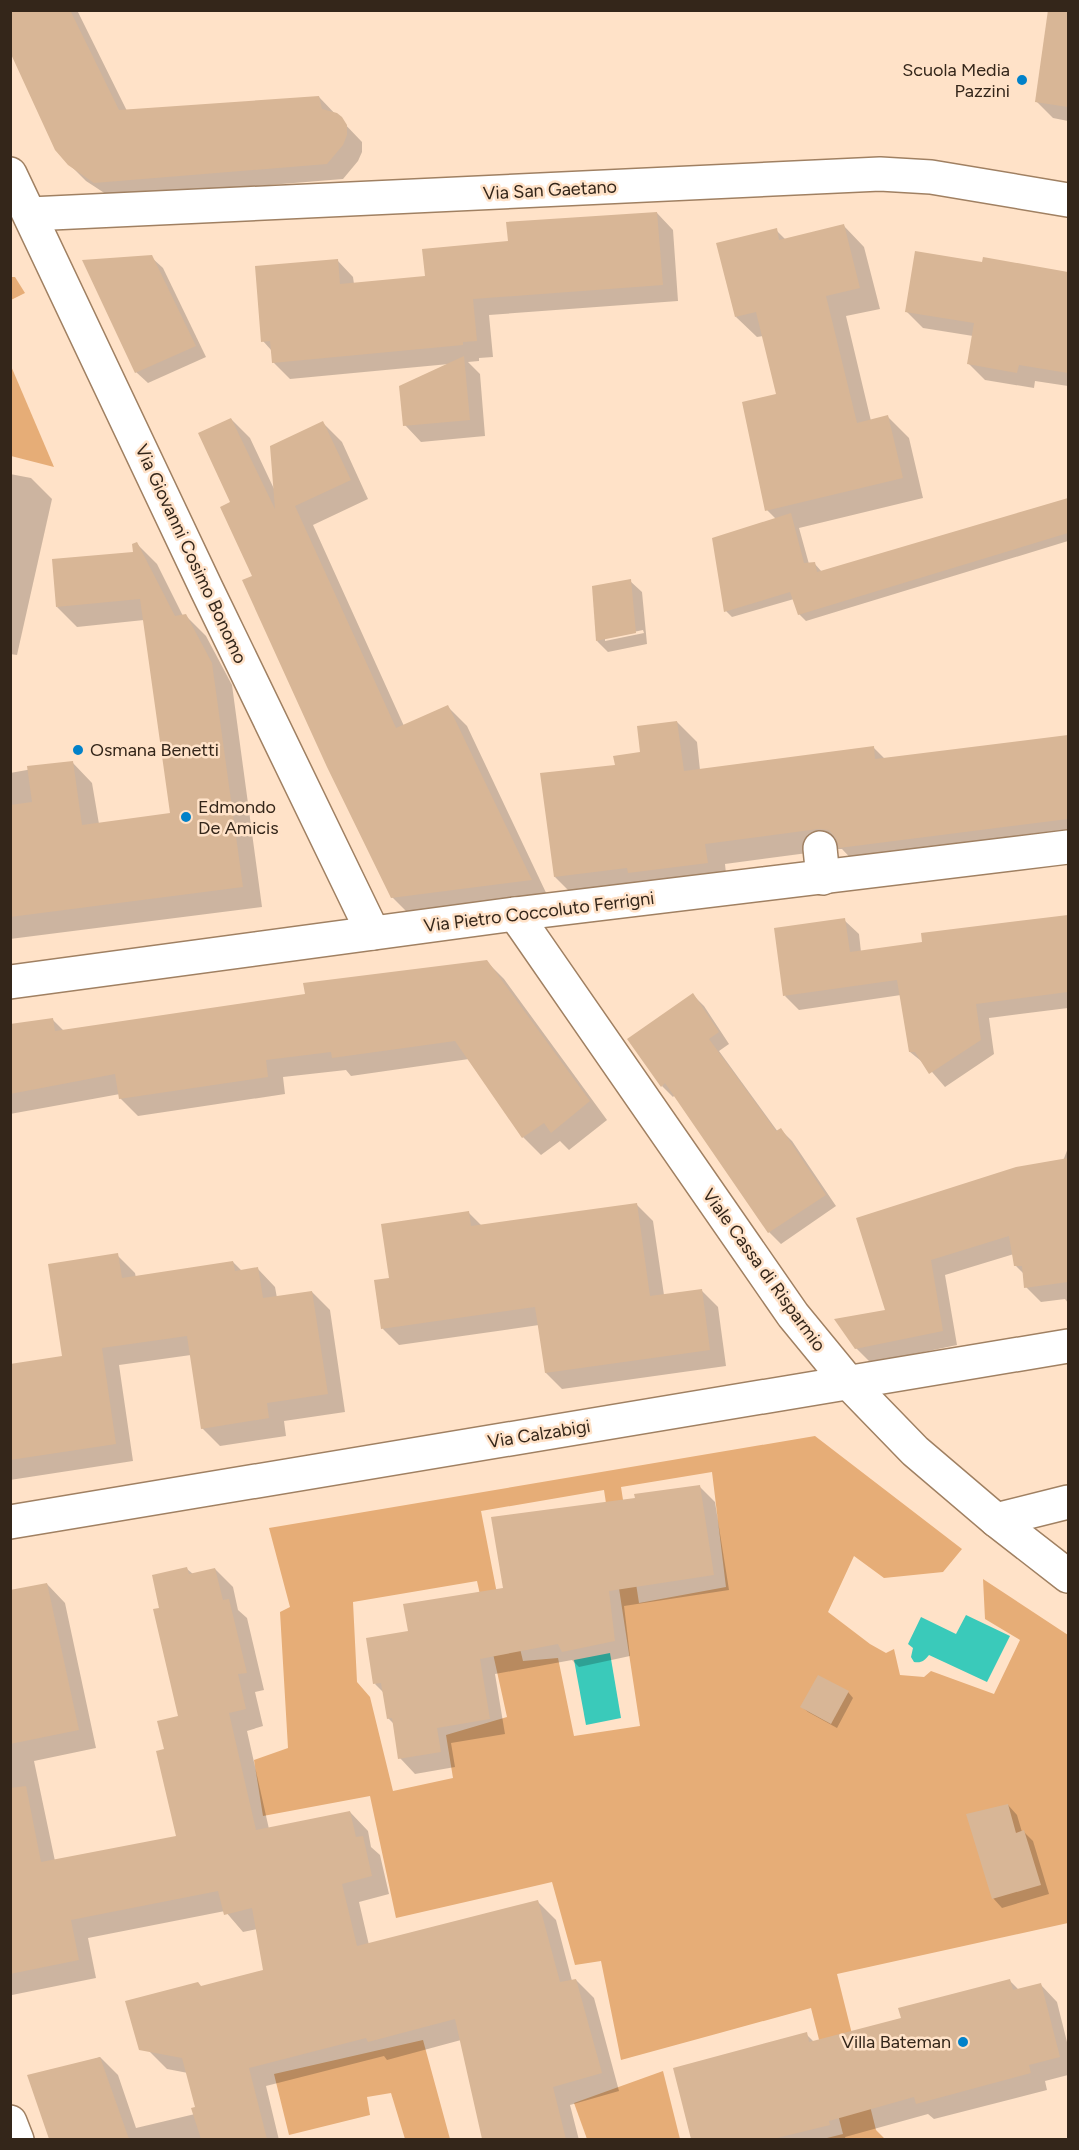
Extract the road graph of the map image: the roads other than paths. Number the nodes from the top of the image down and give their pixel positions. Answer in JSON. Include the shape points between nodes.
{"nodes":[{"id":1,"x":10,"y":174,"type":"edge"},
{"id":2,"x":1068,"y":201,"type":"edge"},
{"id":3,"x":30,"y":214,"type":"junction"},
{"id":4,"x":1068,"y":847,"type":"edge"},
{"id":5,"x":515,"y":914,"type":"junction"},
{"id":6,"x":373,"y":933,"type":"junction"},
{"id":7,"x":10,"y":982,"type":"edge"},
{"id":8,"x":1068,"y":1346,"type":"edge"},
{"id":9,"x":848,"y":1382,"type":"junction"},
{"id":10,"x":1068,"y":1502,"type":"edge"},
{"id":11,"x":996,"y":1520,"type":"junction"},
{"id":12,"x":10,"y":1522,"type":"edge"},
{"id":13,"x":1068,"y":1576,"type":"edge"},
{"id":14,"x":10,"y":2122,"type":"edge"},
{"id":15,"x":17,"y":2139,"type":"edge"}],
"edges":[{"from":1,"to":3,"type":"street","name":"Via Giovanni Cosimo Bonomo"},
{"from":2,"to":3,"type":"street","name":"Via San Gaetano","via":[[932,177],[880,174]]},
{"from":3,"to":6,"type":"street","name":"Via Giovanni Cosimo Bonomo"},
{"from":4,"to":5,"type":"street","name":"Via Pietro Coccoluto Ferrigni","via":[[822,863]]},
{"from":5,"to":6,"type":"street","name":"Via Pietro Coccoluto Ferrigni"},
{"from":5,"to":9,"type":"street","name":"Viale Cassa di Risparmio","via":[[793,1316]]},
{"from":6,"to":7,"type":"street","name":"Via Pietro Coccoluto Ferrigni"},
{"from":8,"to":9,"type":"street","name":"Via Calzabigi"},
{"from":9,"to":11,"type":"street","name":"Viale Cassa di Risparmio","via":[[915,1451]]},
{"from":9,"to":12,"type":"street","name":"Via Calzabigi"},
{"from":10,"to":11,"type":"street"},
{"from":11,"to":13,"type":"street","name":"Viale Cassa di Risparmio"},
{"from":14,"to":15,"type":"street"}]}
